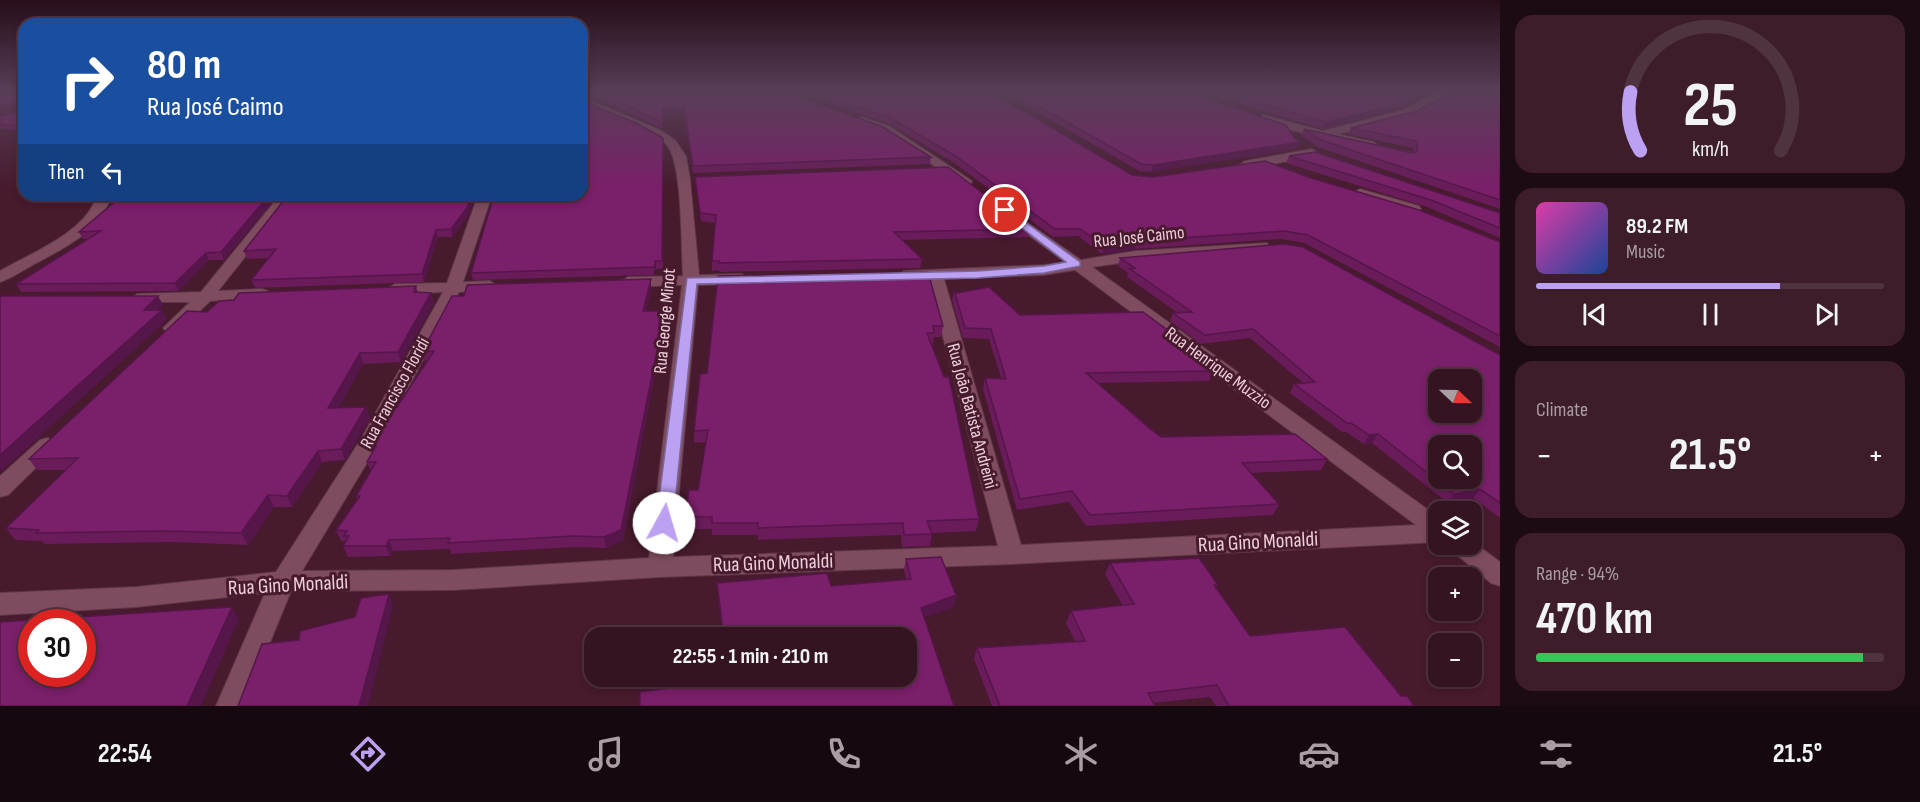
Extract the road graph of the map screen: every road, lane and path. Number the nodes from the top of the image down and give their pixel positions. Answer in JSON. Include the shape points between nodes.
{"nodes":[{"id":1,"x":637,"y":124,"type":"edge"},
{"id":2,"x":873,"y":124,"type":"edge"},
{"id":3,"x":1282,"y":124,"type":"edge"},
{"id":4,"x":1366,"y":124,"type":"edge"},
{"id":5,"x":1295,"y":128,"type":"junction"},
{"id":6,"x":1323,"y":133,"type":"junction"},
{"id":7,"x":1377,"y":145,"type":"edge"},
{"id":8,"x":1267,"y":162,"type":"junction"},
{"id":9,"x":1231,"y":167,"type":"edge"},
{"id":10,"x":951,"y":169,"type":"junction"},
{"id":11,"x":928,"y":170,"type":"edge"},
{"id":12,"x":1295,"y":173,"type":"edge"},
{"id":13,"x":978,"y":190,"type":"edge"},
{"id":14,"x":1348,"y":190,"type":"edge"},
{"id":15,"x":104,"y":201,"type":"edge"},
{"id":16,"x":282,"y":201,"type":"edge"},
{"id":17,"x":483,"y":201,"type":"edge"},
{"id":18,"x":996,"y":203,"type":"edge"},
{"id":19,"x":1432,"y":216,"type":"edge"},
{"id":20,"x":1281,"y":245,"type":"edge"},
{"id":21,"x":1076,"y":264,"type":"junction"},
{"id":22,"x":935,"y":275,"type":"junction"},
{"id":23,"x":889,"y":276,"type":"edge"},
{"id":24,"x":0,"y":277,"type":"edge"},
{"id":25,"x":756,"y":279,"type":"edge"},
{"id":26,"x":691,"y":280,"type":"junction"},
{"id":27,"x":609,"y":282,"type":"edge"},
{"id":28,"x":508,"y":286,"type":"edge"},
{"id":29,"x":453,"y":288,"type":"junction"},
{"id":30,"x":378,"y":290,"type":"edge"},
{"id":31,"x":283,"y":293,"type":"edge"},
{"id":32,"x":205,"y":297,"type":"junction"},
{"id":33,"x":123,"y":300,"type":"edge"},
{"id":34,"x":162,"y":337,"type":"edge"},
{"id":35,"x":60,"y":433,"type":"edge"},
{"id":36,"x":0,"y":489,"type":"edge"},
{"id":37,"x":1428,"y":524,"type":"edge"},
{"id":38,"x":1428,"y":532,"type":"edge"},
{"id":39,"x":1012,"y":555,"type":"junction"},
{"id":40,"x":1473,"y":555,"type":"edge"},
{"id":41,"x":660,"y":567,"type":"junction"},
{"id":42,"x":1500,"y":576,"type":"edge"},
{"id":43,"x":283,"y":581,"type":"junction"},
{"id":44,"x":0,"y":604,"type":"edge"},
{"id":45,"x":230,"y":706,"type":"edge"}],
"edges":[{"from":1,"to":26,"type":"street","name":"Rua George Minot","via":[[671,142],[689,179]]},
{"from":2,"to":10,"type":"street"},
{"from":3,"to":5,"type":"street"},
{"from":4,"to":6,"type":"street"},
{"from":5,"to":6,"type":"street"},
{"from":5,"to":8,"type":"street","via":[[1290,130],[1297,141],[1318,154]]},
{"from":6,"to":7,"type":"street"},
{"from":8,"to":9,"type":"street"},
{"from":8,"to":12,"type":"street"},
{"from":10,"to":11,"type":"street"},
{"from":10,"to":13,"type":"street"},
{"from":14,"to":19,"type":"street"},
{"from":15,"to":24,"type":"street","via":[[87,225]]},
{"from":16,"to":32,"type":"street"},
{"from":17,"to":29,"type":"street","name":"Rua Francisco Floridi"},
{"from":18,"to":21,"type":"street","name":"Rua Henrique Muzzio"},
{"from":20,"to":21,"type":"street","name":"Rua José Caimo"},
{"from":21,"to":22,"type":"street","name":"Rua José Caimo","via":[[1044,270]]},
{"from":21,"to":37,"type":"street","name":"Rua Henrique Muzzio"},
{"from":22,"to":23,"type":"street","name":"Rua José Caimo"},
{"from":22,"to":39,"type":"street","name":"Rua João Batista Andreini"},
{"from":25,"to":26,"type":"street"},
{"from":26,"to":27,"type":"street"},
{"from":26,"to":41,"type":"street","name":"Rua George Minot"},
{"from":28,"to":29,"type":"street"},
{"from":29,"to":30,"type":"street"},
{"from":29,"to":43,"type":"street","name":"Rua Francisco Floridi","via":[[370,441]]},
{"from":31,"to":32,"type":"street"},
{"from":32,"to":33,"type":"street"},
{"from":32,"to":34,"type":"street"},
{"from":35,"to":36,"type":"street"},
{"from":38,"to":39,"type":"street","name":"Rua Gino Monaldi"},
{"from":39,"to":41,"type":"street","name":"Rua Gino Monaldi"},
{"from":40,"to":42,"type":"street"},
{"from":41,"to":43,"type":"street","name":"Rua Gino Monaldi","via":[[453,580]]},
{"from":43,"to":44,"type":"street","name":"Rua Gino Monaldi","via":[[136,597]]},
{"from":43,"to":45,"type":"street","name":"Rua Francisco Floridi"}]}
